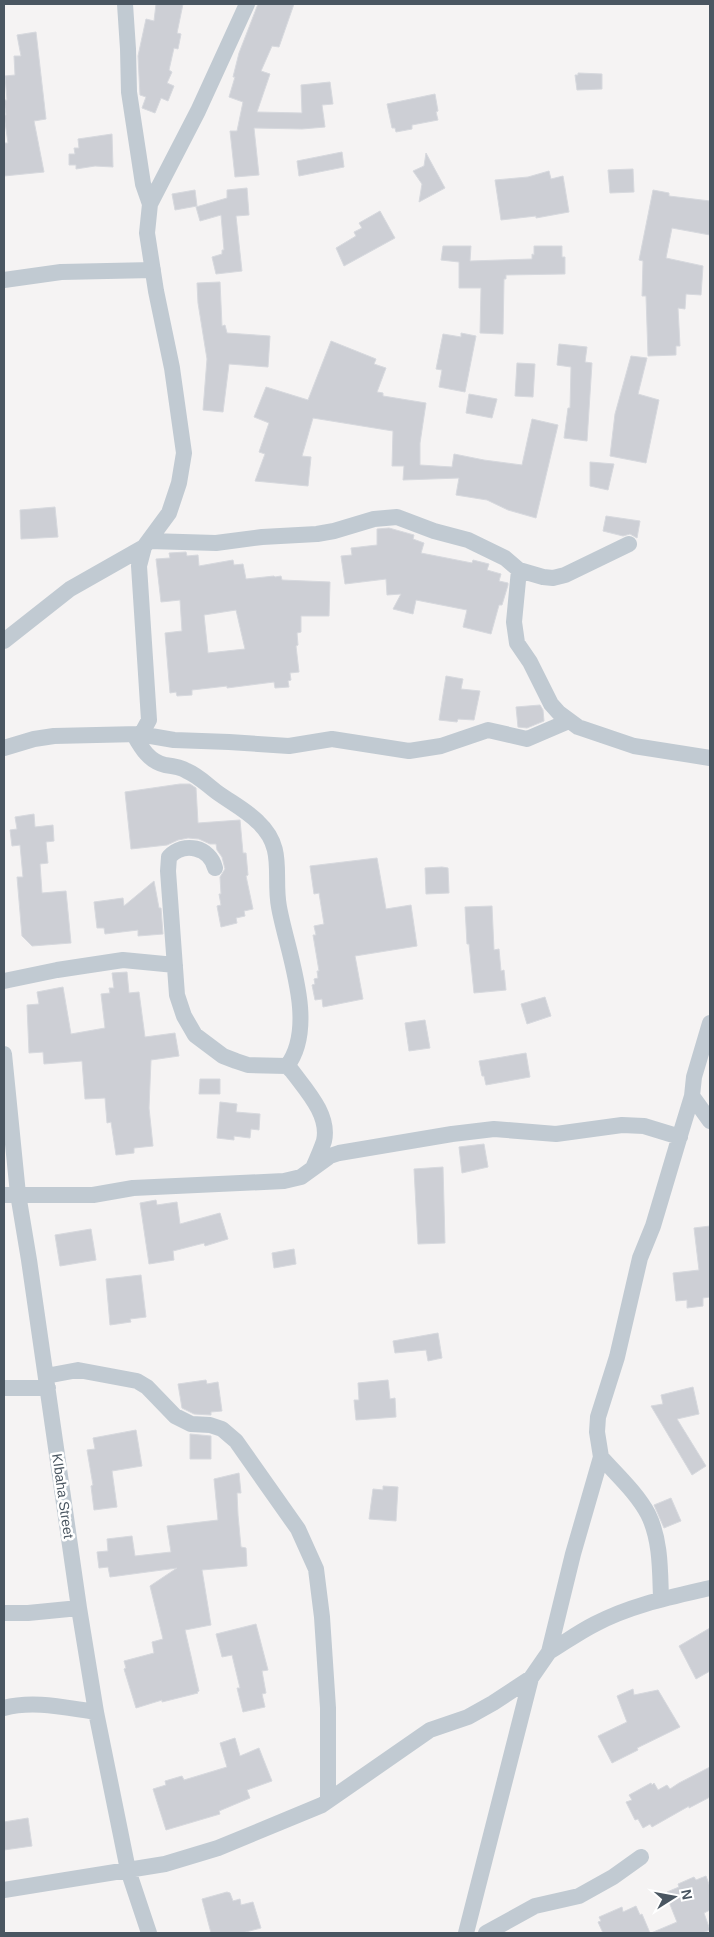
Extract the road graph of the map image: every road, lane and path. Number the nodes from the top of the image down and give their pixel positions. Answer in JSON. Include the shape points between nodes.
{"nodes":[{"id":1,"x":125,"y":4,"type":"edge"},
{"id":2,"x":247,"y":4,"type":"edge"},
{"id":3,"x":150,"y":204,"type":"junction"},
{"id":4,"x":153,"y":270,"type":"junction"},
{"id":5,"x":4,"y":280,"type":"edge"},
{"id":6,"x":147,"y":544,"type":"junction"},
{"id":7,"x":629,"y":544,"type":"dead end"},
{"id":8,"x":518,"y":570,"type":"junction"},
{"id":9,"x":4,"y":641,"type":"edge"},
{"id":10,"x":569,"y":721,"type":"junction"},
{"id":11,"x":136,"y":734,"type":"junction"},
{"id":12,"x":4,"y":748,"type":"edge"},
{"id":13,"x":710,"y":758,"type":"edge"},
{"id":14,"x":215,"y":868,"type":"dead end"},
{"id":15,"x":175,"y":965,"type":"junction"},
{"id":16,"x":4,"y":981,"type":"edge"},
{"id":17,"x":710,"y":1023,"type":"edge"},
{"id":18,"x":4,"y":1054,"type":"edge"},
{"id":19,"x":287,"y":1066,"type":"junction"},
{"id":20,"x":692,"y":1096,"type":"junction"},
{"id":21,"x":710,"y":1121,"type":"edge"},
{"id":22,"x":680,"y":1137,"type":"junction"},
{"id":23,"x":314,"y":1168,"type":"junction"},
{"id":24,"x":11,"y":1195,"type":"edge"},
{"id":25,"x":47,"y":1382,"type":"junction"},
{"id":26,"x":4,"y":1388,"type":"edge"},
{"id":27,"x":601,"y":1457,"type":"junction"},
{"id":28,"x":710,"y":1588,"type":"edge"},
{"id":29,"x":661,"y":1599,"type":"junction"},
{"id":30,"x":79,"y":1608,"type":"junction"},
{"id":31,"x":4,"y":1613,"type":"edge"},
{"id":32,"x":549,"y":1652,"type":"junction"},
{"id":33,"x":531,"y":1678,"type":"junction"},
{"id":34,"x":4,"y":1708,"type":"edge"},
{"id":35,"x":96,"y":1712,"type":"junction"},
{"id":36,"x":328,"y":1800,"type":"junction"},
{"id":37,"x":642,"y":1857,"type":"dead end"},
{"id":38,"x":128,"y":1870,"type":"junction"},
{"id":39,"x":4,"y":1890,"type":"edge"},
{"id":40,"x":149,"y":1933,"type":"edge"},
{"id":41,"x":466,"y":1933,"type":"edge"},
{"id":42,"x":486,"y":1933,"type":"edge"}],
"edges":[{"from":1,"to":3,"type":"street","via":[[129,92],[143,184]]},
{"from":2,"to":3,"type":"street","via":[[198,111]]},
{"from":3,"to":4,"type":"street","via":[[148,233]]},
{"from":4,"to":5,"type":"street","via":[[61,272]]},
{"from":4,"to":6,"type":"street","via":[[184,453],[170,513]]},
{"from":6,"to":8,"type":"street","via":[[216,543],[317,534],[374,519],[397,517],[468,540],[505,558]]},
{"from":6,"to":9,"type":"street","via":[[70,589]]},
{"from":6,"to":11,"type":"street","via":[[138,566],[150,711],[146,727]]},
{"from":7,"to":8,"type":"street","via":[[553,578]]},
{"from":8,"to":10,"type":"street","via":[[514,622],[517,643],[551,704]]},
{"from":10,"to":11,"type":"street","via":[[527,739],[488,730],[441,746],[409,751],[332,738],[289,746],[174,740]]},
{"from":10,"to":13,"type":"street","via":[[634,746]]},
{"from":11,"to":12,"type":"street","via":[[54,736]]},
{"from":11,"to":19,"type":"street","via":[[142,749],[153,761],[193,774],[242,807],[259,822],[272,841],[278,860],[281,921],[293,960],[300,1013],[296,1051]]},
{"from":14,"to":15,"type":"street","via":[[210,856],[196,848],[179,850],[169,857]]},
{"from":15,"to":16,"type":"street","via":[[123,960]]},
{"from":15,"to":19,"type":"street","via":[[180,1007],[195,1036],[223,1056],[248,1065]]},
{"from":17,"to":20,"type":"street","via":[[694,1077]]},
{"from":18,"to":24,"type":"street","name":"KIbaha Street"},
{"from":19,"to":23,"type":"street","via":[[323,1119],[324,1142]]},
{"from":20,"to":21,"type":"street"},
{"from":20,"to":22,"type":"street"},
{"from":22,"to":23,"type":"street","via":[[644,1126],[622,1125],[556,1134],[467,1131],[339,1153]]},
{"from":22,"to":27,"type":"street","via":[[640,1258],[617,1357],[598,1417]]},
{"from":23,"to":24,"type":"street","via":[[300,1177],[284,1181],[134,1188],[93,1195]]},
{"from":24,"to":25,"type":"street","name":"KIbaha Street","via":[[30,1260]]},
{"from":25,"to":26,"type":"street"},
{"from":25,"to":30,"type":"street","name":"KIbaha Street"},
{"from":25,"to":36,"type":"street","via":[[78,1370],[137,1381],[175,1416],[191,1424],[222,1429],[236,1442],[298,1529],[316,1569],[322,1617],[328,1708]]},
{"from":27,"to":29,"type":"street","via":[[649,1515],[660,1566]]},
{"from":27,"to":32,"type":"street"},
{"from":28,"to":29,"type":"street"},
{"from":29,"to":32,"type":"street","via":[[595,1624]]},
{"from":30,"to":31,"type":"street"},
{"from":30,"to":35,"type":"street","name":"KIbaha Street"},
{"from":32,"to":33,"type":"street"},
{"from":33,"to":36,"type":"street","via":[[468,1717],[430,1730]]},
{"from":33,"to":41,"type":"street"},
{"from":34,"to":35,"type":"street","via":[[38,1705]]},
{"from":35,"to":38,"type":"street","name":"KIbaha Street"},
{"from":36,"to":38,"type":"street","via":[[218,1848],[165,1864]]},
{"from":37,"to":42,"type":"street","via":[[578,1896],[535,1906]]},
{"from":38,"to":39,"type":"street"},
{"from":38,"to":40,"type":"street","name":"KIbaha Street"}]}
